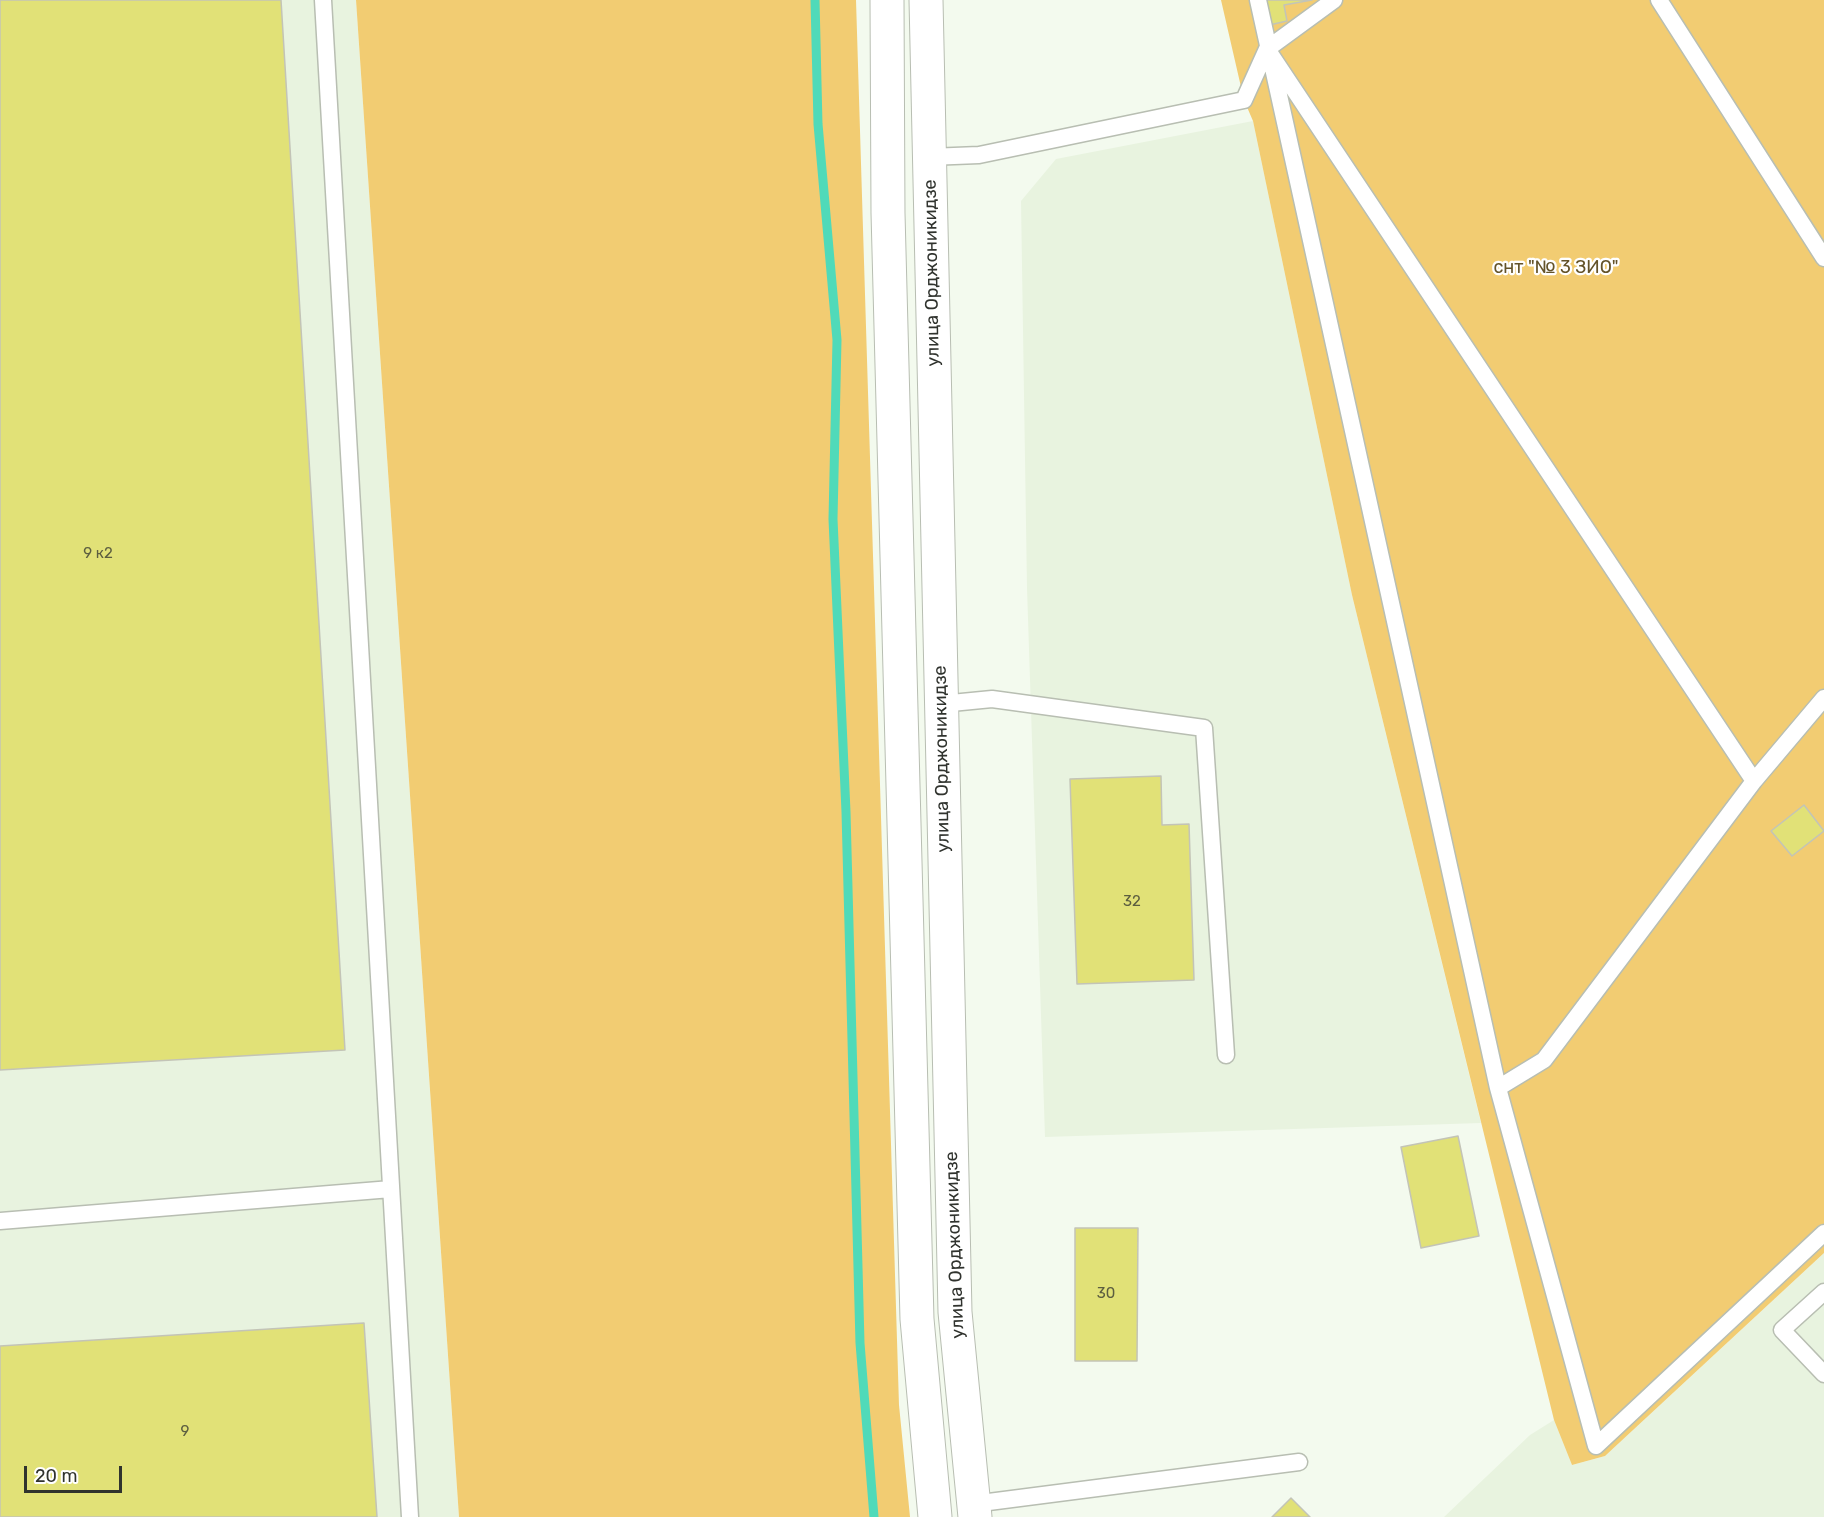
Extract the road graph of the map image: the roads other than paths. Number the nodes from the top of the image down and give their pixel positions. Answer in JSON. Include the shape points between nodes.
{"nodes":[{"id":1,"x":323,"y":0,"type":"edge"},
{"id":2,"x":887,"y":0,"type":"edge"},
{"id":3,"x":926,"y":0,"type":"edge"},
{"id":4,"x":1258,"y":0,"type":"edge"},
{"id":5,"x":1334,"y":0,"type":"edge"},
{"id":6,"x":1659,"y":0,"type":"edge"},
{"id":7,"x":1267,"y":49,"type":"junction"},
{"id":8,"x":929,"y":156,"type":"junction"},
{"id":9,"x":1824,"y":258,"type":"edge"},
{"id":10,"x":1824,"y":698,"type":"edge"},
{"id":11,"x":941,"y":705,"type":"junction"},
{"id":12,"x":1754,"y":781,"type":"junction"},
{"id":13,"x":1226,"y":1055,"type":"dead end"},
{"id":14,"x":1498,"y":1088,"type":"junction"},
{"id":15,"x":391,"y":1189,"type":"junction"},
{"id":16,"x":0,"y":1221,"type":"edge"},
{"id":17,"x":1824,"y":1233,"type":"edge"},
{"id":18,"x":1824,"y":1292,"type":"edge"},
{"id":19,"x":1824,"y":1374,"type":"edge"},
{"id":20,"x":1299,"y":1462,"type":"dead end"},
{"id":21,"x":974,"y":1510,"type":"edge"},
{"id":22,"x":410,"y":1517,"type":"edge"},
{"id":23,"x":935,"y":1517,"type":"edge"}],
"edges":[{"from":1,"to":15,"type":"lane"},
{"from":2,"to":23,"type":"main road","name":"улица Орджоникидзе","via":[[888,213],[917,1319]]},
{"from":3,"to":8,"type":"main road","name":"улица Орджоникидзе"},
{"from":4,"to":7,"type":"lane"},
{"from":5,"to":7,"type":"lane"},
{"from":6,"to":9,"type":"lane"},
{"from":7,"to":8,"type":"lane","via":[[1244,100],[979,155]]},
{"from":7,"to":12,"type":"lane"},
{"from":7,"to":14,"type":"lane"},
{"from":8,"to":11,"type":"main road","name":"улица Орджоникидзе"},
{"from":10,"to":12,"type":"lane"},
{"from":11,"to":13,"type":"lane","via":[[992,699],[1204,728]]},
{"from":11,"to":21,"type":"main road","name":"улица Орджоникидзе","via":[[955,1312]]},
{"from":12,"to":14,"type":"lane","via":[[1544,1060]]},
{"from":14,"to":17,"type":"lane","via":[[1596,1446]]},
{"from":15,"to":16,"type":"lane"},
{"from":15,"to":22,"type":"lane"},
{"from":18,"to":19,"type":"lane","via":[[1782,1330]]},
{"from":20,"to":21,"type":"lane"}]}
